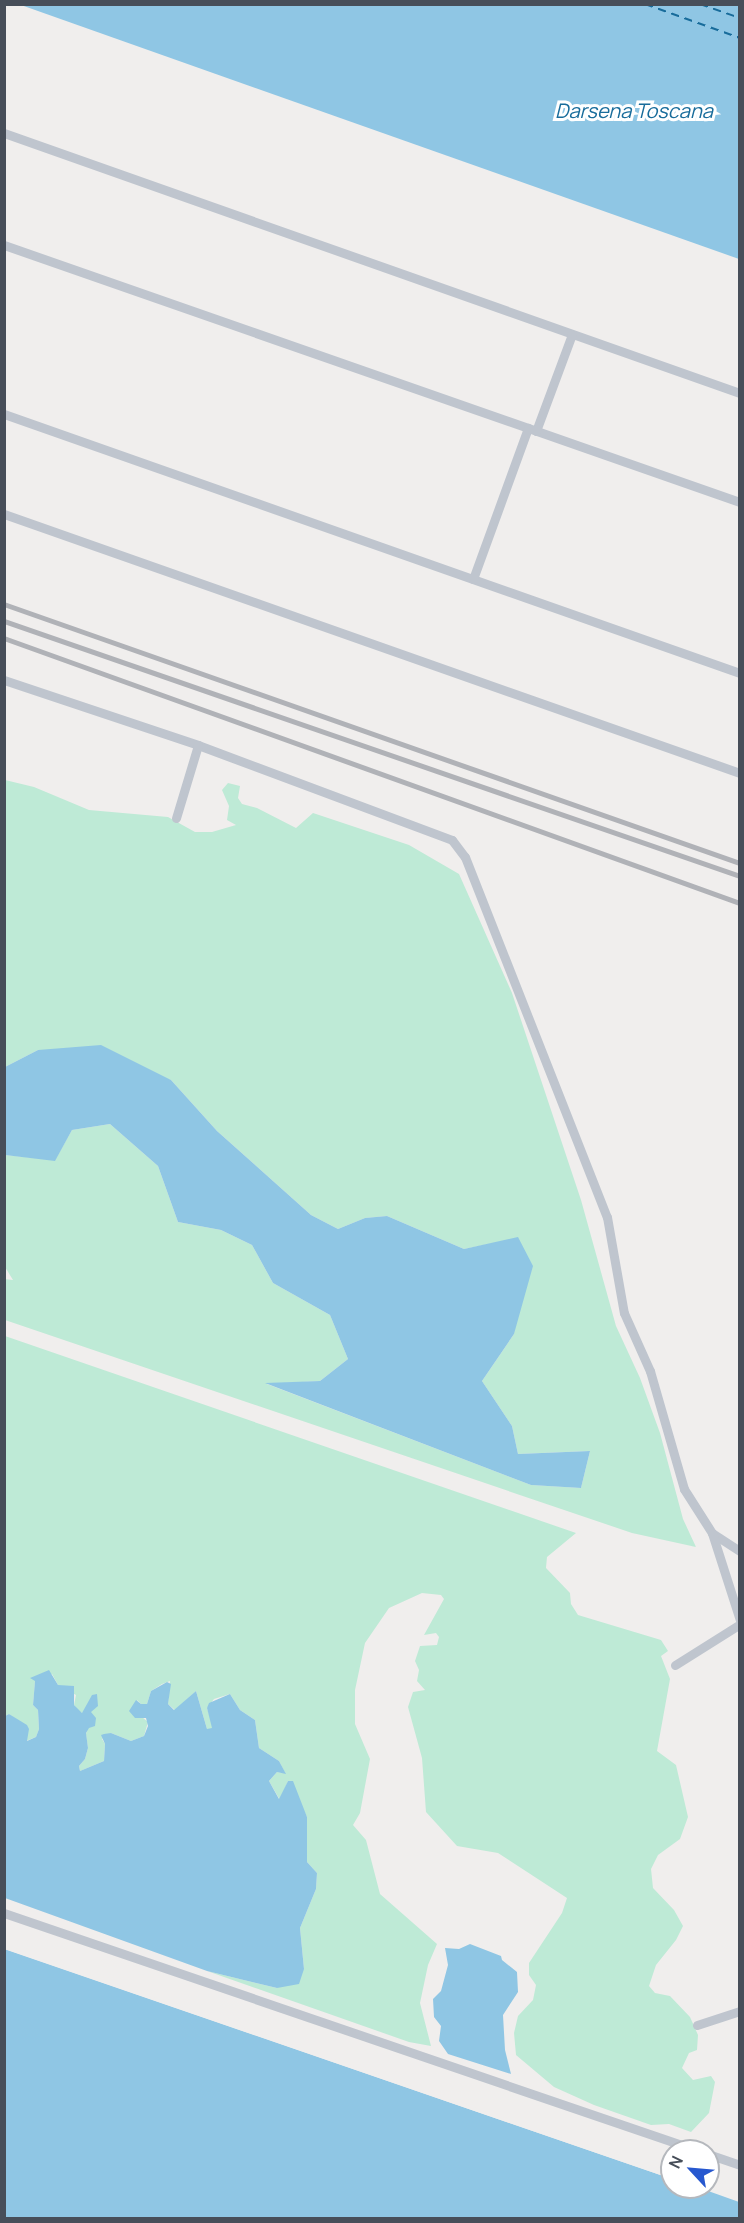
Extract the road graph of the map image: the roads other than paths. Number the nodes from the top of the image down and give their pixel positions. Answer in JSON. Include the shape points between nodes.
{"nodes":[{"id":1,"x":4,"y":133,"type":"edge"},
{"id":2,"x":4,"y":245,"type":"edge"},
{"id":3,"x":572,"y":334,"type":"junction"},
{"id":4,"x":740,"y":393,"type":"edge"},
{"id":5,"x":4,"y":414,"type":"edge"},
{"id":6,"x":532,"y":430,"type":"junction"},
{"id":7,"x":740,"y":502,"type":"edge"},
{"id":8,"x":4,"y":514,"type":"edge"},
{"id":9,"x":473,"y":579,"type":"junction"},
{"id":10,"x":740,"y":673,"type":"edge"},
{"id":11,"x":4,"y":680,"type":"edge"},
{"id":12,"x":198,"y":745,"type":"junction"},
{"id":13,"x":740,"y":773,"type":"edge"},
{"id":14,"x":176,"y":818,"type":"dead end"},
{"id":15,"x":712,"y":1533,"type":"junction"},
{"id":16,"x":740,"y":1551,"type":"edge"},
{"id":17,"x":740,"y":1620,"type":"edge"},
{"id":18,"x":740,"y":1624,"type":"edge"},
{"id":19,"x":675,"y":1665,"type":"dead end"},
{"id":20,"x":4,"y":1913,"type":"edge"},
{"id":21,"x":740,"y":2012,"type":"edge"},
{"id":22,"x":697,"y":2025,"type":"dead end"},
{"id":23,"x":664,"y":2139,"type":"edge"},
{"id":24,"x":720,"y":2158,"type":"edge"},
{"id":25,"x":740,"y":2165,"type":"edge"}],
"edges":[{"from":1,"to":3,"type":"lane"},
{"from":2,"to":6,"type":"lane"},
{"from":3,"to":4,"type":"lane"},
{"from":3,"to":6,"type":"lane"},
{"from":5,"to":9,"type":"lane"},
{"from":6,"to":7,"type":"lane"},
{"from":6,"to":9,"type":"lane"},
{"from":8,"to":13,"type":"lane"},
{"from":9,"to":10,"type":"lane"},
{"from":11,"to":12,"type":"lane"},
{"from":12,"to":14,"type":"lane"},
{"from":12,"to":15,"type":"lane","via":[[452,840],[465,857],[607,1217],[624,1313],[650,1371],[684,1489]]},
{"from":15,"to":16,"type":"lane"},
{"from":15,"to":17,"type":"lane"},
{"from":18,"to":19,"type":"lane"},
{"from":20,"to":23,"type":"lane"},
{"from":21,"to":22,"type":"lane"},
{"from":24,"to":25,"type":"lane"}]}
